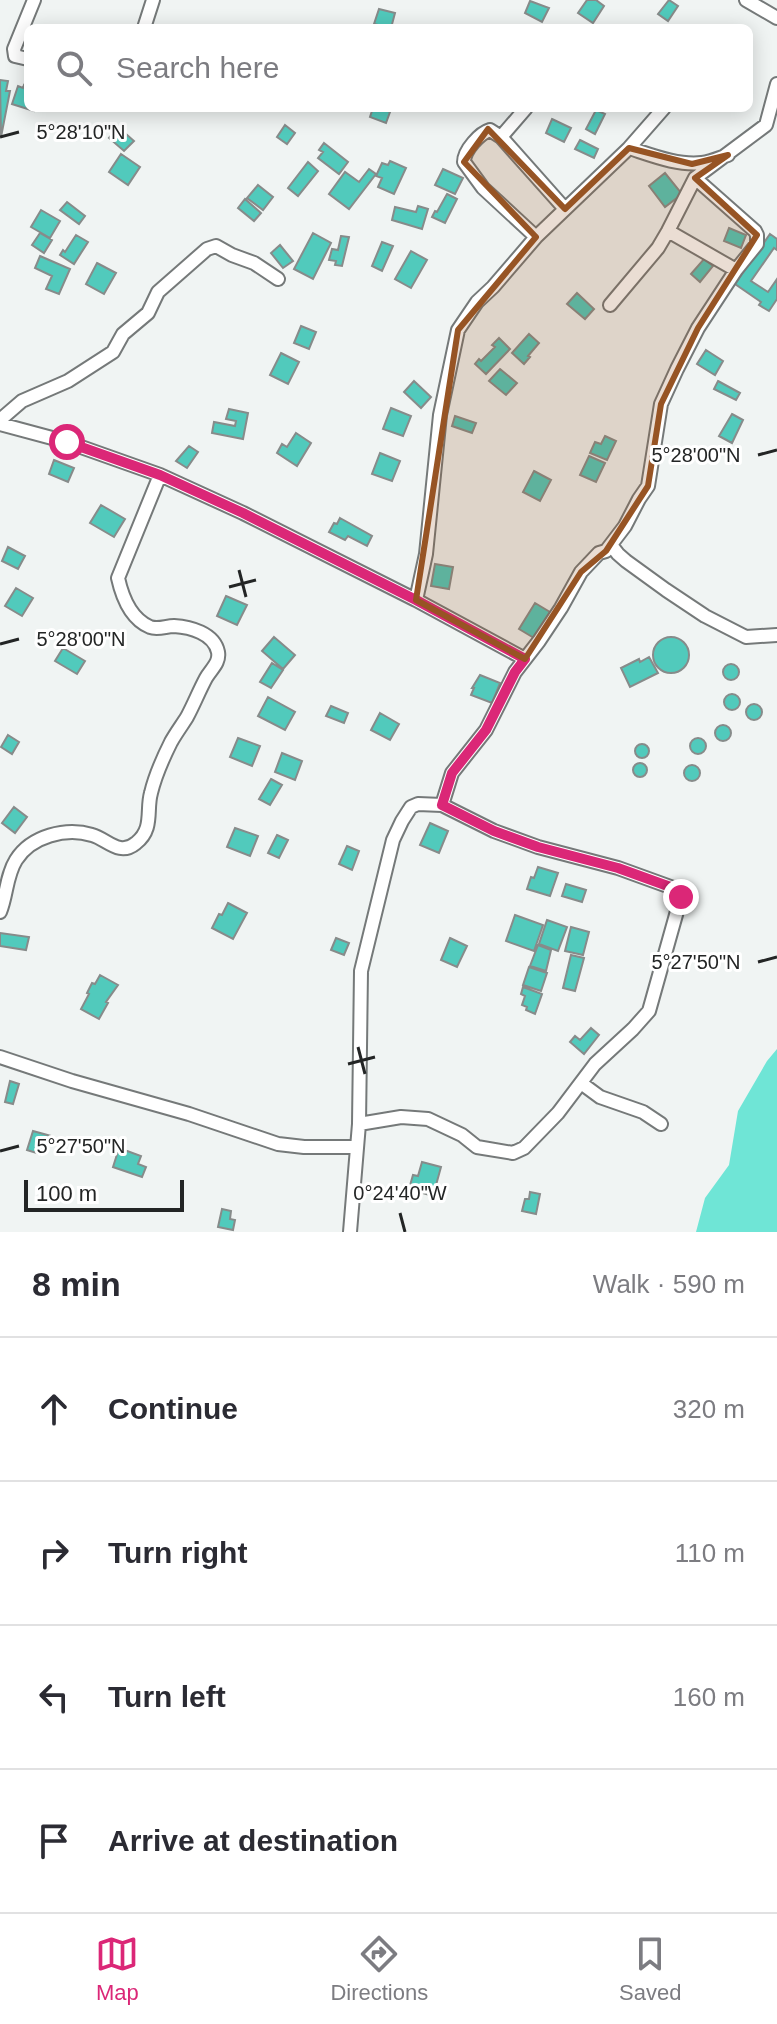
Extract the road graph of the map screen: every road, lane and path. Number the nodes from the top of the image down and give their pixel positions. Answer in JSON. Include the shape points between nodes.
{"nodes":[{"id":1,"x":34,"y":0,"type":"edge"},
{"id":2,"x":153,"y":0,"type":"edge"},
{"id":3,"x":746,"y":0,"type":"edge"},
{"id":4,"x":777,"y":18,"type":"edge"},
{"id":5,"x":24,"y":24,"type":"edge"},
{"id":6,"x":24,"y":24,"type":"edge"},
{"id":7,"x":145,"y":24,"type":"edge"},
{"id":8,"x":24,"y":58,"type":"edge"},
{"id":9,"x":777,"y":84,"type":"edge"},
{"id":10,"x":523,"y":112,"type":"edge"},
{"id":11,"x":660,"y":112,"type":"edge"},
{"id":12,"x":772,"y":128,"type":"edge"},
{"id":13,"x":501,"y":137,"type":"junction"},
{"id":14,"x":629,"y":148,"type":"junction"},
{"id":15,"x":728,"y":155,"type":"junction"},
{"id":16,"x":695,"y":178,"type":"junction"},
{"id":17,"x":565,"y":209,"type":"junction"},
{"id":18,"x":668,"y":231,"type":"junction"},
{"id":19,"x":536,"y":237,"type":"junction"},
{"id":20,"x":736,"y":270,"type":"junction"},
{"id":21,"x":278,"y":279,"type":"dead end"},
{"id":22,"x":610,"y":305,"type":"dead end"},
{"id":23,"x":0,"y":422,"type":"edge"},
{"id":24,"x":160,"y":475,"type":"junction"},
{"id":25,"x":611,"y":545,"type":"junction"},
{"id":26,"x":416,"y":600,"type":"junction"},
{"id":27,"x":777,"y":635,"type":"edge"},
{"id":28,"x":525,"y":659,"type":"junction"},
{"id":29,"x":442,"y":805,"type":"junction"},
{"id":30,"x":0,"y":912,"type":"edge"},
{"id":31,"x":0,"y":1057,"type":"edge"},
{"id":32,"x":581,"y":1083,"type":"junction"},
{"id":33,"x":359,"y":1124,"type":"junction"},
{"id":34,"x":661,"y":1124,"type":"dead end"},
{"id":35,"x":357,"y":1147,"type":"junction"},
{"id":36,"x":350,"y":1232,"type":"edge"}],
"edges":[{"from":1,"to":6,"type":"street"},
{"from":2,"to":7,"type":"street"},
{"from":3,"to":4,"type":"street"},
{"from":5,"to":8,"type":"street","via":[[14,49],[15,56]]},
{"from":9,"to":12,"type":"street"},
{"from":10,"to":13,"type":"street"},
{"from":11,"to":14,"type":"street"},
{"from":12,"to":15,"type":"street"},
{"from":13,"to":17,"type":"street"},
{"from":13,"to":19,"type":"street","via":[[485,130],[465,153],[464,162],[483,188]]},
{"from":14,"to":15,"type":"street","via":[[692,164]]},
{"from":14,"to":17,"type":"street"},
{"from":15,"to":16,"type":"street"},
{"from":16,"to":18,"type":"street"},
{"from":16,"to":20,"type":"street","via":[[757,235],[757,244]]},
{"from":17,"to":19,"type":"street"},
{"from":18,"to":20,"type":"street"},
{"from":18,"to":22,"type":"street"},
{"from":19,"to":26,"type":"street","via":[[458,330],[440,415]]},
{"from":20,"to":25,"type":"street","via":[[698,328],[661,404],[648,486]]},
{"from":21,"to":23,"type":"street","via":[[216,246],[207,249],[158,292],[148,313],[123,334],[113,352],[68,381],[22,401]]},
{"from":23,"to":24,"type":"street"},
{"from":24,"to":26,"type":"street"},
{"from":24,"to":30,"type":"street","via":[[118,578],[122,595],[141,622],[152,628],[193,628],[207,636],[219,658],[163,760],[149,797],[150,818],[136,843],[113,847],[93,835],[61,832],[36,841],[17,858]]},
{"from":25,"to":27,"type":"street","via":[[705,616],[746,637]]},
{"from":25,"to":28,"type":"street","via":[[581,572]]},
{"from":26,"to":28,"type":"street"},
{"from":28,"to":29,"type":"street","via":[[486,730],[452,773]]},
{"from":29,"to":32,"type":"street","via":[[494,831],[644,876],[680,893],[649,1011]]},
{"from":29,"to":33,"type":"street","via":[[411,807],[393,840],[361,971]]},
{"from":31,"to":35,"type":"street","via":[[278,1144]]},
{"from":32,"to":33,"type":"street","via":[[524,1148],[513,1153],[477,1147],[428,1119],[386,1118]]},
{"from":32,"to":34,"type":"street"},
{"from":33,"to":35,"type":"street"},
{"from":35,"to":36,"type":"street"}]}
